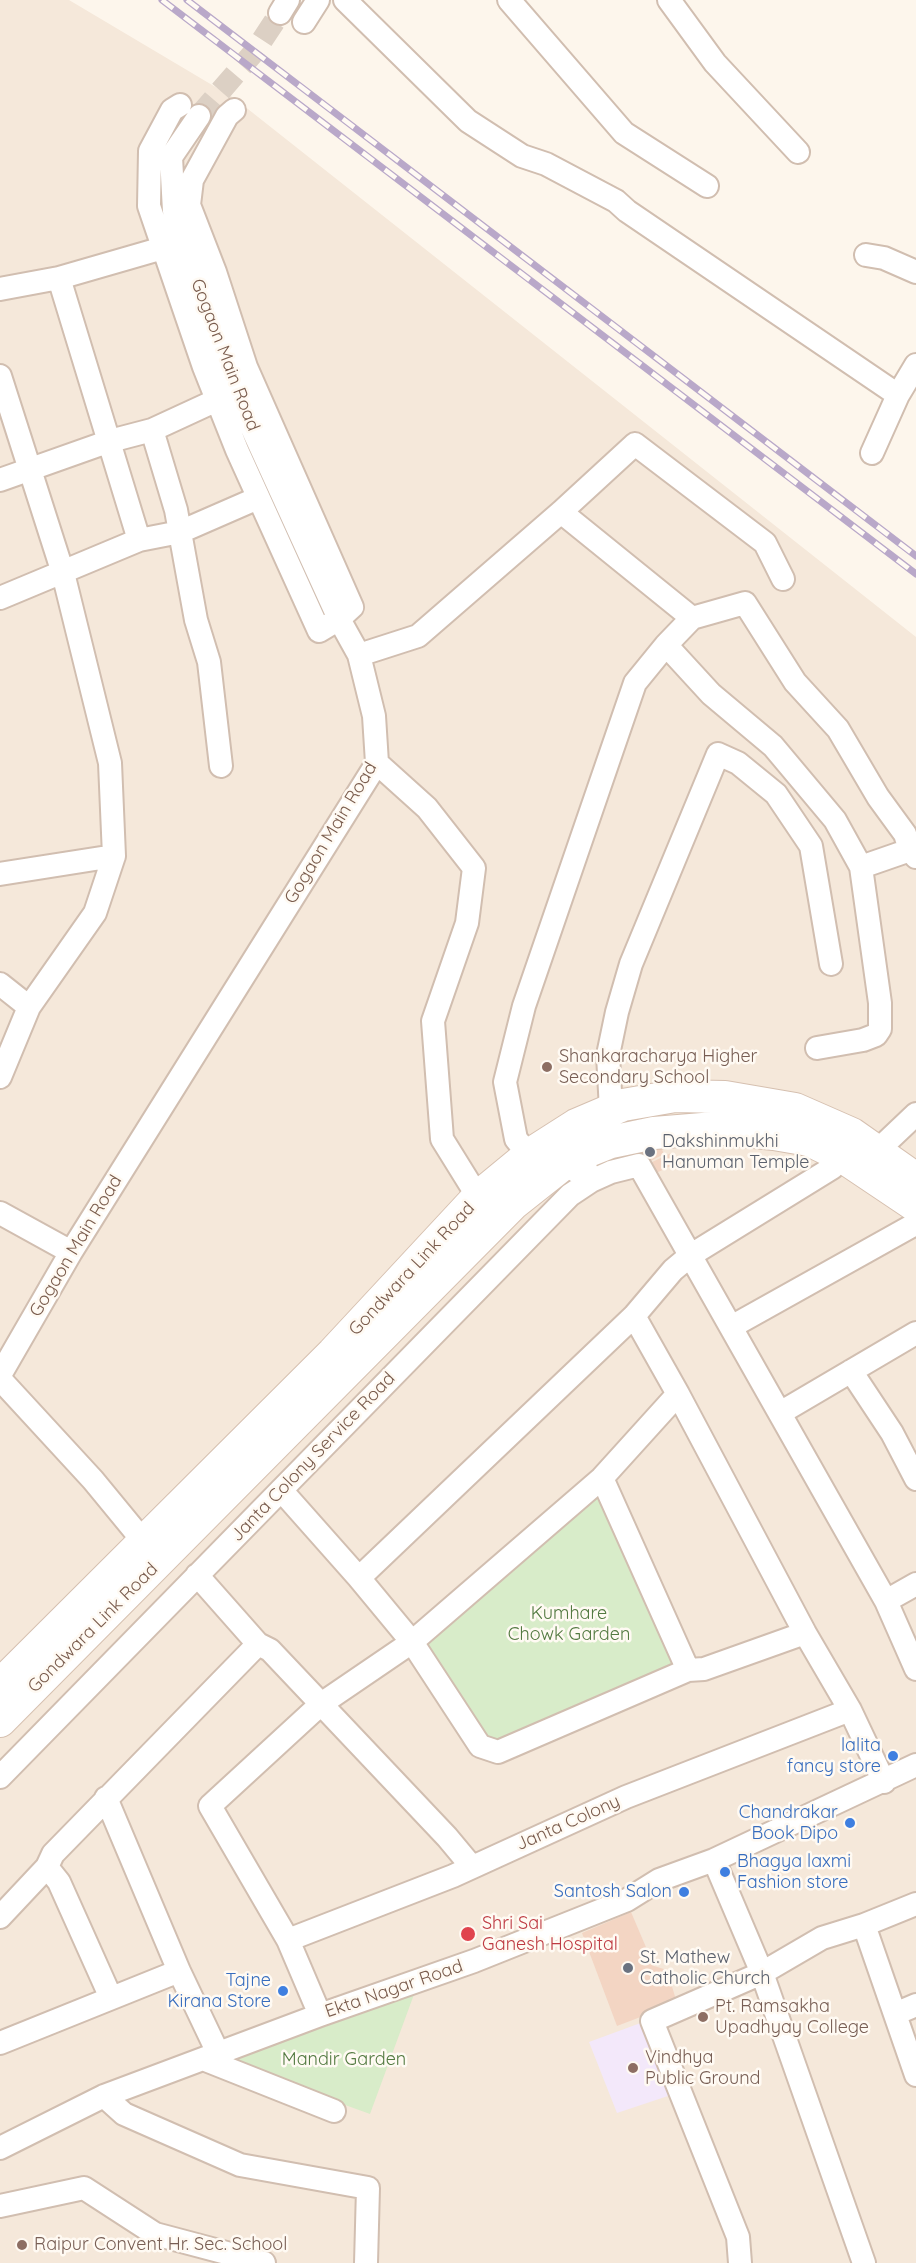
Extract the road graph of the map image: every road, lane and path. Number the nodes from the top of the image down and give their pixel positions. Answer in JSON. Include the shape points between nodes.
{"nodes":[{"id":1,"x":318,"y":0,"type":"edge"},
{"id":2,"x":345,"y":0,"type":"edge"},
{"id":3,"x":509,"y":0,"type":"edge"},
{"id":4,"x":669,"y":0,"type":"edge"},
{"id":5,"x":304,"y":22,"type":"tunnel mouth"},
{"id":6,"x":234,"y":110,"type":"dead end"},
{"id":7,"x":798,"y":152,"type":"dead end"},
{"id":8,"x":707,"y":186,"type":"dead end"},
{"id":9,"x":163,"y":248,"type":"junction"},
{"id":10,"x":866,"y":255,"type":"dead end"},
{"id":11,"x":916,"y":272,"type":"edge"},
{"id":12,"x":59,"y":278,"type":"junction"},
{"id":13,"x":0,"y":289,"type":"edge"},
{"id":14,"x":916,"y":365,"type":"edge"},
{"id":15,"x":0,"y":376,"type":"edge"},
{"id":16,"x":898,"y":395,"type":"junction"},
{"id":17,"x":217,"y":400,"type":"junction"},
{"id":18,"x":152,"y":430,"type":"junction"},
{"id":19,"x":110,"y":441,"type":"junction"},
{"id":20,"x":872,"y":453,"type":"dead end"},
{"id":21,"x":29,"y":470,"type":"junction"},
{"id":22,"x":0,"y":480,"type":"edge"},
{"id":23,"x":258,"y":498,"type":"junction"},
{"id":24,"x":561,"y":512,"type":"junction"},
{"id":25,"x":180,"y":531,"type":"junction"},
{"id":26,"x":139,"y":540,"type":"junction"},
{"id":27,"x":63,"y":573,"type":"junction"},
{"id":28,"x":783,"y":579,"type":"dead end"},
{"id":29,"x":0,"y":598,"type":"edge"},
{"id":30,"x":692,"y":618,"type":"junction"},
{"id":31,"x":339,"y":619,"type":"junction"},
{"id":32,"x":666,"y":645,"type":"junction"},
{"id":33,"x":359,"y":655,"type":"junction"},
{"id":34,"x":377,"y":763,"type":"junction"},
{"id":35,"x":221,"y":766,"type":"dead end"},
{"id":36,"x":913,"y":853,"type":"edge"},
{"id":37,"x":114,"y":856,"type":"junction"},
{"id":38,"x":861,"y":867,"type":"junction"},
{"id":39,"x":0,"y":874,"type":"edge"},
{"id":40,"x":831,"y":964,"type":"dead end"},
{"id":41,"x":0,"y":984,"type":"edge"},
{"id":42,"x":29,"y":1008,"type":"junction"},
{"id":43,"x":817,"y":1048,"type":"dead end"},
{"id":44,"x":0,"y":1077,"type":"edge"},
{"id":45,"x":611,"y":1110,"type":"junction"},
{"id":46,"x":916,"y":1114,"type":"edge"},
{"id":47,"x":876,"y":1151,"type":"junction"},
{"id":48,"x":528,"y":1155,"type":"junction"},
{"id":49,"x":575,"y":1157,"type":"junction"},
{"id":50,"x":832,"y":1168,"type":"dead end"},
{"id":51,"x":916,"y":1179,"type":"edge"},
{"id":52,"x":478,"y":1197,"type":"junction"},
{"id":53,"x":0,"y":1213,"type":"edge"},
{"id":54,"x":913,"y":1216,"type":"edge"},
{"id":55,"x":71,"y":1252,"type":"junction"},
{"id":56,"x":691,"y":1255,"type":"junction"},
{"id":57,"x":634,"y":1316,"type":"junction"},
{"id":58,"x":732,"y":1327,"type":"junction"},
{"id":59,"x":916,"y":1334,"type":"edge"},
{"id":60,"x":851,"y":1371,"type":"junction"},
{"id":61,"x":0,"y":1377,"type":"edge"},
{"id":62,"x":678,"y":1394,"type":"junction"},
{"id":63,"x":780,"y":1413,"type":"junction"},
{"id":64,"x":909,"y":1448,"type":"edge"},
{"id":65,"x":602,"y":1478,"type":"junction"},
{"id":66,"x":916,"y":1479,"type":"edge"},
{"id":67,"x":280,"y":1490,"type":"junction"},
{"id":68,"x":144,"y":1542,"type":"junction"},
{"id":69,"x":197,"y":1575,"type":"junction"},
{"id":70,"x":359,"y":1578,"type":"junction"},
{"id":71,"x":916,"y":1584,"type":"edge"},
{"id":72,"x":886,"y":1601,"type":"junction"},
{"id":73,"x":805,"y":1633,"type":"junction"},
{"id":74,"x":412,"y":1642,"type":"junction"},
{"id":75,"x":258,"y":1644,"type":"junction"},
{"id":76,"x":916,"y":1669,"type":"edge"},
{"id":77,"x":688,"y":1670,"type":"junction"},
{"id":78,"x":0,"y":1685,"type":"edge"},
{"id":79,"x":321,"y":1704,"type":"junction"},
{"id":80,"x":850,"y":1710,"type":"junction"},
{"id":81,"x":0,"y":1721,"type":"edge"},
{"id":82,"x":916,"y":1765,"type":"edge"},
{"id":83,"x":0,"y":1776,"type":"edge"},
{"id":84,"x":884,"y":1782,"type":"junction"},
{"id":85,"x":106,"y":1798,"type":"junction"},
{"id":86,"x":714,"y":1860,"type":"junction"},
{"id":87,"x":47,"y":1867,"type":"junction"},
{"id":88,"x":472,"y":1867,"type":"junction"},
{"id":89,"x":916,"y":1904,"type":"edge"},
{"id":90,"x":0,"y":1917,"type":"edge"},
{"id":91,"x":864,"y":1925,"type":"junction"},
{"id":92,"x":288,"y":1940,"type":"junction"},
{"id":93,"x":179,"y":1971,"type":"junction"},
{"id":94,"x":762,"y":1973,"type":"junction"},
{"id":95,"x":111,"y":1998,"type":"junction"},
{"id":96,"x":916,"y":2005,"type":"edge"},
{"id":97,"x":895,"y":2014,"type":"junction"},
{"id":98,"x":320,"y":2015,"type":"junction"},
{"id":99,"x":0,"y":2043,"type":"edge"},
{"id":100,"x":211,"y":2056,"type":"junction"},
{"id":101,"x":916,"y":2075,"type":"edge"},
{"id":102,"x":104,"y":2096,"type":"junction"},
{"id":103,"x":334,"y":2111,"type":"dead end"},
{"id":104,"x":0,"y":2148,"type":"edge"},
{"id":105,"x":0,"y":2206,"type":"edge"},
{"id":106,"x":264,"y":2263,"type":"edge"},
{"id":107,"x":366,"y":2263,"type":"edge"},
{"id":108,"x":740,"y":2263,"type":"edge"},
{"id":109,"x":864,"y":2263,"type":"edge"}],
"edges":[{"from":1,"to":5,"type":"street"},
{"from":2,"to":16,"type":"street","via":[[468,121],[522,156],[546,164],[616,201]]},
{"from":3,"to":8,"type":"street","via":[[624,133]]},
{"from":4,"to":7,"type":"street","via":[[715,63]]},
{"from":6,"to":31,"type":"street","via":[[192,180],[189,205],[246,367],[352,607]]},
{"from":9,"to":12,"type":"street"},
{"from":9,"to":17,"type":"street"},
{"from":9,"to":31,"type":"street","name":"Gogaon Main Road","via":[[149,206],[150,151],[172,110],[190,111],[171,157],[174,211],[235,391]]},
{"from":10,"to":11,"type":"street"},
{"from":12,"to":13,"type":"street"},
{"from":12,"to":19,"type":"street"},
{"from":14,"to":16,"type":"street"},
{"from":15,"to":21,"type":"street"},
{"from":16,"to":20,"type":"street"},
{"from":17,"to":18,"type":"street"},
{"from":17,"to":23,"type":"street"},
{"from":18,"to":19,"type":"street"},
{"from":18,"to":25,"type":"street"},
{"from":19,"to":21,"type":"street"},
{"from":19,"to":26,"type":"street"},
{"from":21,"to":22,"type":"street"},
{"from":21,"to":27,"type":"street"},
{"from":23,"to":25,"type":"street"},
{"from":23,"to":31,"type":"street","via":[[319,631]]},
{"from":24,"to":28,"type":"street","via":[[634,444],[765,543]]},
{"from":24,"to":30,"type":"street"},
{"from":24,"to":33,"type":"street","via":[[418,636]]},
{"from":25,"to":26,"type":"street"},
{"from":25,"to":35,"type":"street","via":[[196,620],[209,662]]},
{"from":26,"to":27,"type":"street"},
{"from":27,"to":29,"type":"street"},
{"from":27,"to":37,"type":"street","via":[[110,763]]},
{"from":30,"to":32,"type":"street"},
{"from":30,"to":36,"type":"street","via":[[745,603],[795,682],[838,729]]},
{"from":31,"to":33,"type":"street","name":"Gogaon Main Road"},
{"from":32,"to":38,"type":"street","via":[[711,694],[773,746],[835,820]]},
{"from":32,"to":48,"type":"street","via":[[635,683],[524,1006],[505,1082],[516,1139]]},
{"from":33,"to":34,"type":"street","name":"Gogaon Main Road","via":[[374,716]]},
{"from":34,"to":52,"type":"street","via":[[427,808],[474,868],[467,923],[434,1021],[442,1139]]},
{"from":34,"to":55,"type":"street","name":"Gogaon Main Road"},
{"from":36,"to":38,"type":"street"},
{"from":37,"to":39,"type":"street"},
{"from":37,"to":42,"type":"street","via":[[95,913]]},
{"from":38,"to":43,"type":"street","via":[[880,1003],[880,1029],[863,1040]]},
{"from":40,"to":45,"type":"street","via":[[811,846],[776,794],[738,763],[718,754],[630,964],[608,1055]]},
{"from":41,"to":42,"type":"street"},
{"from":42,"to":44,"type":"street"},
{"from":45,"to":47,"type":"street","name":"Gondwara Link Road","via":[[675,1096],[725,1097],[795,1109],[852,1134]]},
{"from":45,"to":49,"type":"street","name":"Gondwara Link Road"},
{"from":46,"to":47,"type":"street"},
{"from":47,"to":51,"type":"street","name":"Gondwara Link Road"},
{"from":48,"to":49,"type":"street","name":"Gondwara Link Road"},
{"from":48,"to":52,"type":"street","name":"Gondwara Link Road"},
{"from":49,"to":54,"type":"street","via":[[611,1142],[654,1133],[715,1128],[809,1140],[840,1155]]},
{"from":49,"to":56,"type":"street","name":"Janta Colony Service Road","via":[[611,1172],[639,1165]]},
{"from":49,"to":67,"type":"street","name":"Janta Colony Service Road","via":[[570,1195]]},
{"from":49,"to":81,"type":"street","name":"Gondwara Link Road","via":[[513,1204]]},
{"from":50,"to":56,"type":"street"},
{"from":52,"to":68,"type":"street","name":"Gondwara Link Road","via":[[333,1353]]},
{"from":53,"to":55,"type":"street"},
{"from":54,"to":58,"type":"street"},
{"from":55,"to":61,"type":"street","name":"Gogaon Main Road"},
{"from":56,"to":57,"type":"street"},
{"from":56,"to":58,"type":"street"},
{"from":57,"to":62,"type":"street"},
{"from":57,"to":70,"type":"street"},
{"from":58,"to":63,"type":"street"},
{"from":59,"to":60,"type":"street"},
{"from":60,"to":63,"type":"street"},
{"from":60,"to":64,"type":"street"},
{"from":61,"to":68,"type":"street"},
{"from":62,"to":65,"type":"street"},
{"from":62,"to":73,"type":"street"},
{"from":63,"to":72,"type":"street"},
{"from":64,"to":66,"type":"street"},
{"from":65,"to":74,"type":"street"},
{"from":65,"to":77,"type":"street"},
{"from":67,"to":69,"type":"street","name":"Janta Colony Service Road"},
{"from":67,"to":70,"type":"street"},
{"from":68,"to":78,"type":"street","name":"Gondwara Link Road"},
{"from":69,"to":75,"type":"street"},
{"from":69,"to":83,"type":"street","name":"Janta Colony Service Road"},
{"from":70,"to":74,"type":"street"},
{"from":71,"to":72,"type":"street"},
{"from":72,"to":76,"type":"street"},
{"from":73,"to":77,"type":"street","via":[[705,1669]]},
{"from":73,"to":80,"type":"street"},
{"from":74,"to":77,"type":"street","via":[[480,1746],[498,1752]]},
{"from":74,"to":79,"type":"street"},
{"from":75,"to":79,"type":"street","via":[[270,1650]]},
{"from":75,"to":85,"type":"street"},
{"from":79,"to":88,"type":"street"},
{"from":79,"to":92,"type":"street","via":[[210,1806]]},
{"from":80,"to":84,"type":"street"},
{"from":80,"to":88,"type":"street","name":"Janta Colony","via":[[626,1797]]},
{"from":82,"to":84,"type":"street","name":"Ekta Nagar Road"},
{"from":84,"to":86,"type":"street","name":"Ekta Nagar Road"},
{"from":85,"to":87,"type":"street","via":[[53,1854]]},
{"from":85,"to":93,"type":"street"},
{"from":86,"to":94,"type":"street"},
{"from":86,"to":98,"type":"street","name":"Ekta Nagar Road","via":[[658,1880],[627,1900],[474,1961]]},
{"from":87,"to":90,"type":"street"},
{"from":87,"to":95,"type":"street","via":[[58,1882]]},
{"from":88,"to":92,"type":"street","name":"Janta Colony"},
{"from":89,"to":91,"type":"street"},
{"from":91,"to":94,"type":"street","via":[[822,1938]]},
{"from":91,"to":97,"type":"street"},
{"from":92,"to":98,"type":"street"},
{"from":93,"to":95,"type":"street"},
{"from":93,"to":100,"type":"street"},
{"from":94,"to":108,"type":"street","via":[[652,2021],[738,2237]]},
{"from":94,"to":109,"type":"street"},
{"from":95,"to":99,"type":"street"},
{"from":96,"to":97,"type":"street"},
{"from":97,"to":101,"type":"street"},
{"from":98,"to":100,"type":"street","name":"Ekta Nagar Road"},
{"from":100,"to":102,"type":"street","name":"Ekta Nagar Road"},
{"from":100,"to":103,"type":"street"},
{"from":102,"to":104,"type":"street","name":"Ekta Nagar Road"},
{"from":102,"to":107,"type":"street","via":[[124,2114],[240,2165],[368,2188]]},
{"from":105,"to":106,"type":"street","via":[[84,2188],[155,2234]]}]}
